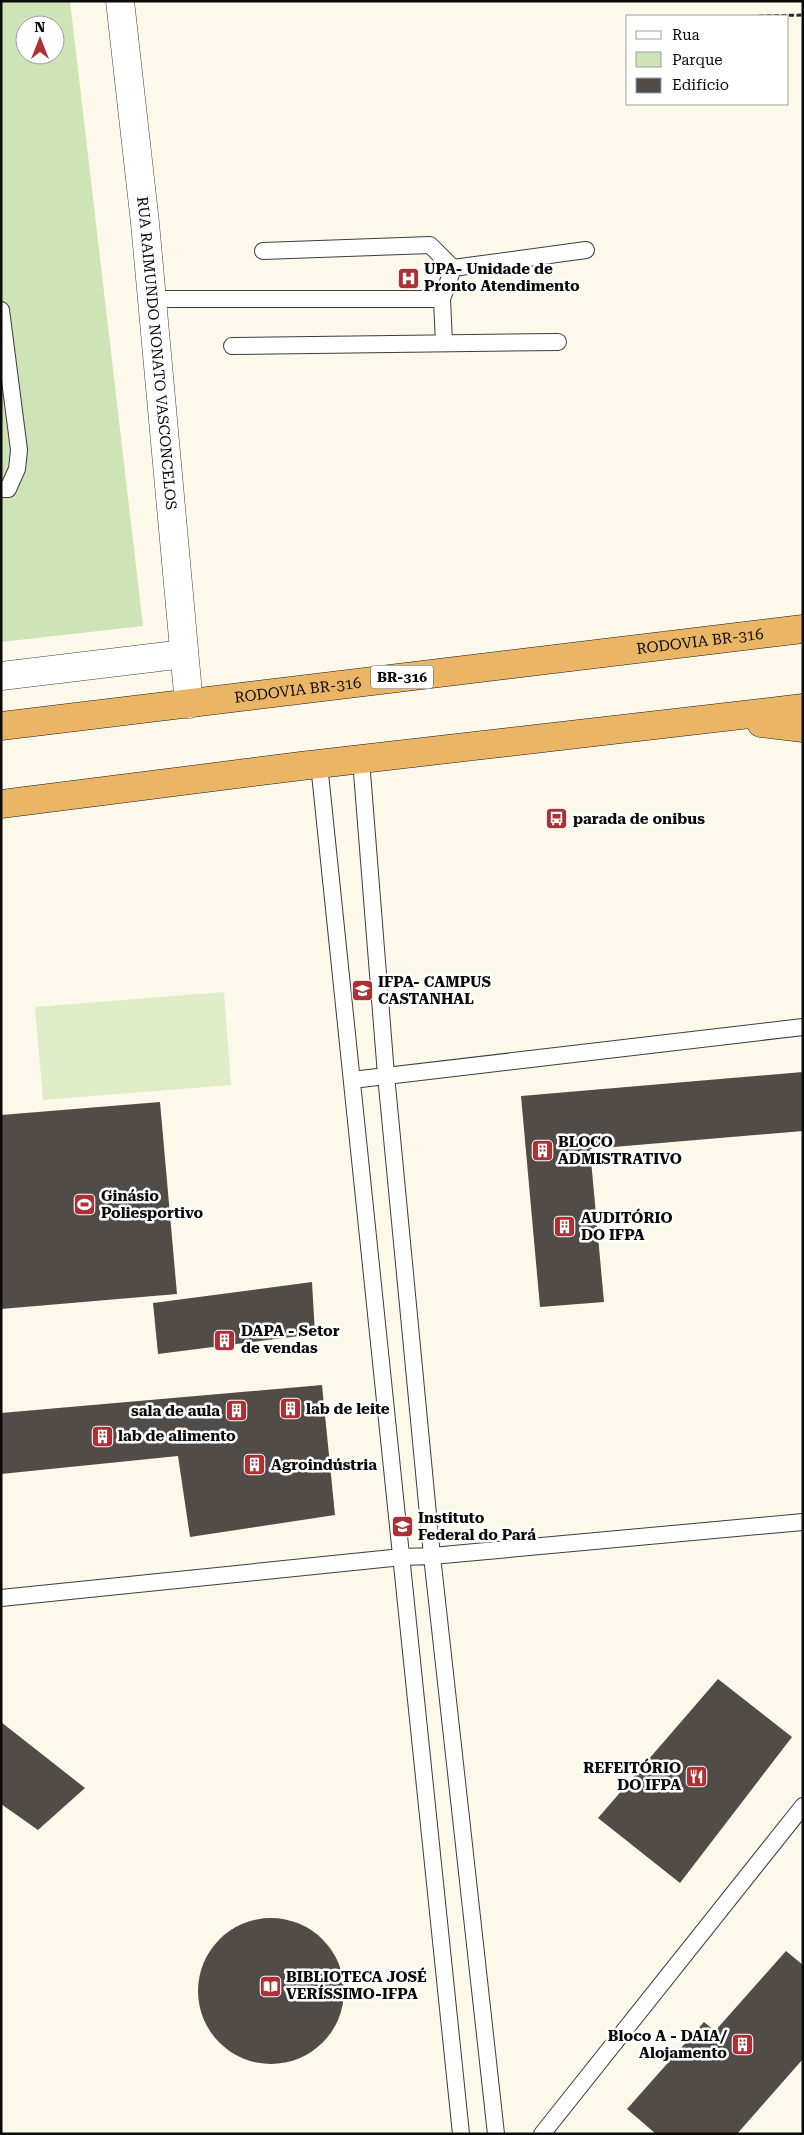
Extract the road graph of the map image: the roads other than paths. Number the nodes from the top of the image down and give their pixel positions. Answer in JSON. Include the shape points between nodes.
{"nodes":[{"id":1,"x":120,"y":1,"type":"edge"},
{"id":2,"x":586,"y":250,"type":"dead end"},
{"id":3,"x":263,"y":251,"type":"dead end"},
{"id":4,"x":453,"y":268,"type":"junction"},
{"id":5,"x":152,"y":299,"type":"junction"},
{"id":6,"x":442,"y":299,"type":"junction"},
{"id":7,"x":1,"y":310,"type":"edge"},
{"id":8,"x":558,"y":342,"type":"dead end"},
{"id":9,"x":444,"y":343,"type":"junction"},
{"id":10,"x":232,"y":346,"type":"dead end"},
{"id":11,"x":1,"y":489,"type":"edge"},
{"id":12,"x":803,"y":629,"type":"edge"},
{"id":13,"x":184,"y":654,"type":"junction"},
{"id":14,"x":1,"y":676,"type":"edge"},
{"id":15,"x":189,"y":704,"type":"junction"},
{"id":16,"x":803,"y":708,"type":"edge"},
{"id":17,"x":722,"y":717,"type":"junction"},
{"id":18,"x":1,"y":726,"type":"edge"},
{"id":19,"x":803,"y":728,"type":"edge"},
{"id":20,"x":361,"y":760,"type":"junction"},
{"id":21,"x":319,"y":764,"type":"junction"},
{"id":22,"x":1,"y":804,"type":"edge"},
{"id":23,"x":803,"y":1027,"type":"edge"},
{"id":24,"x":386,"y":1075,"type":"junction"},
{"id":25,"x":352,"y":1080,"type":"junction"},
{"id":26,"x":803,"y":1522,"type":"edge"},
{"id":27,"x":432,"y":1556,"type":"junction"},
{"id":28,"x":402,"y":1557,"type":"junction"},
{"id":29,"x":1,"y":1598,"type":"edge"},
{"id":30,"x":803,"y":1806,"type":"edge"},
{"id":31,"x":461,"y":2134,"type":"edge"},
{"id":32,"x":496,"y":2134,"type":"edge"},
{"id":33,"x":542,"y":2134,"type":"edge"}],
"edges":[{"from":1,"to":5,"type":"street","name":"RUA RAIMUNDO NONATO VASCONCELOS"},
{"from":2,"to":4,"type":"lane"},
{"from":3,"to":4,"type":"lane","via":[[430,245]]},
{"from":4,"to":6,"type":"lane"},
{"from":5,"to":6,"type":"lane"},
{"from":5,"to":13,"type":"street","name":"RUA RAIMUNDO NONATO VASCONCELOS"},
{"from":6,"to":9,"type":"lane"},
{"from":7,"to":11,"type":"lane","via":[[20,450],[14,480],[8,489]]},
{"from":8,"to":9,"type":"lane"},
{"from":9,"to":10,"type":"lane"},
{"from":12,"to":15,"type":"highway","name":"RODOVIA BR-316","number":"BR-316"},
{"from":13,"to":14,"type":"street"},
{"from":13,"to":15,"type":"street","name":"RUA RAIMUNDO NONATO VASCONCELOS"},
{"from":15,"to":18,"type":"highway","name":"RODOVIA BR-316","number":"BR-316"},
{"from":16,"to":17,"type":"highway"},
{"from":17,"to":19,"type":"highway"},
{"from":17,"to":20,"type":"highway"},
{"from":20,"to":21,"type":"highway"},
{"from":20,"to":24,"type":"lane"},
{"from":21,"to":22,"type":"highway"},
{"from":21,"to":25,"type":"lane"},
{"from":23,"to":24,"type":"lane"},
{"from":24,"to":25,"type":"lane"},
{"from":24,"to":27,"type":"lane"},
{"from":25,"to":28,"type":"lane"},
{"from":26,"to":27,"type":"lane"},
{"from":27,"to":28,"type":"lane"},
{"from":27,"to":32,"type":"lane"},
{"from":28,"to":29,"type":"lane"},
{"from":28,"to":31,"type":"lane"},
{"from":30,"to":33,"type":"lane"}]}
